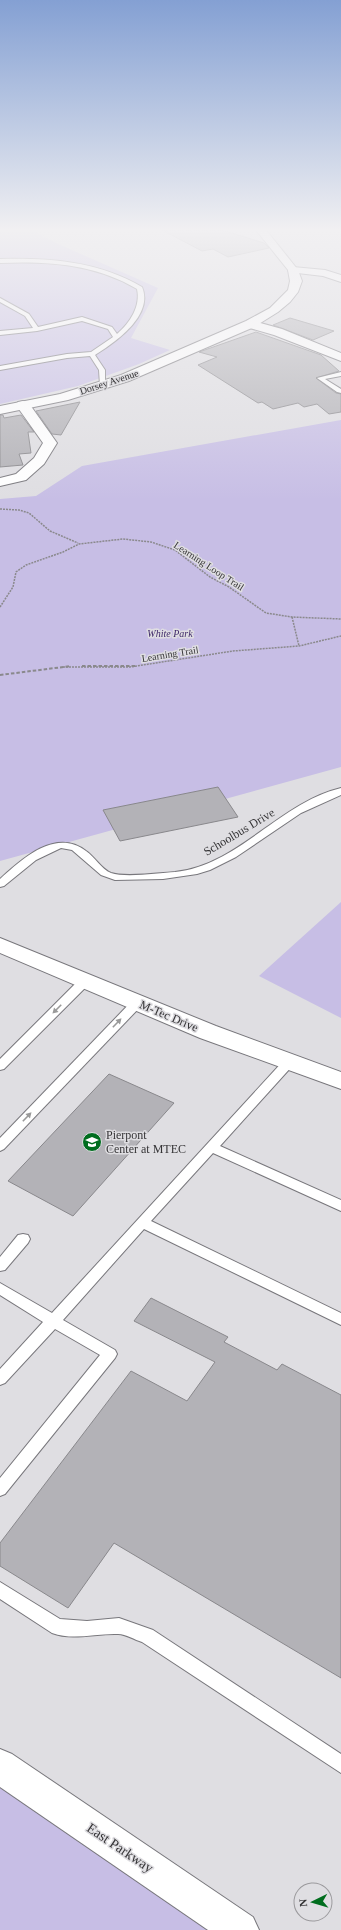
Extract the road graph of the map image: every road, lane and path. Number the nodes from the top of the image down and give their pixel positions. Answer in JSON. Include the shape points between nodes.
{"nodes":[{"id":1,"x":31,"y":320,"type":"edge"},
{"id":2,"x":77,"y":320,"type":"edge"},
{"id":3,"x":85,"y":320,"type":"edge"},
{"id":4,"x":132,"y":320,"type":"edge"},
{"id":5,"x":256,"y":320,"type":"edge"},
{"id":6,"x":250,"y":324,"type":"junction"},
{"id":7,"x":127,"y":326,"type":"junction"},
{"id":8,"x":110,"y":328,"type":"junction"},
{"id":9,"x":37,"y":329,"type":"junction"},
{"id":10,"x":0,"y":333,"type":"edge"},
{"id":11,"x":116,"y":337,"type":"junction"},
{"id":12,"x":92,"y":354,"type":"junction"},
{"id":13,"x":341,"y":356,"type":"edge"},
{"id":14,"x":0,"y":368,"type":"edge"},
{"id":15,"x":341,"y":374,"type":"edge"},
{"id":16,"x":103,"y":385,"type":"junction"},
{"id":17,"x":341,"y":391,"type":"edge"},
{"id":18,"x":22,"y":405,"type":"junction"},
{"id":19,"x":0,"y":410,"type":"edge"},
{"id":20,"x":0,"y":482,"type":"edge"},
{"id":21,"x":0,"y":509,"type":"edge"},
{"id":22,"x":79,"y":544,"type":"junction"},
{"id":23,"x":0,"y":607,"type":"edge"},
{"id":24,"x":292,"y":617,"type":"junction"},
{"id":25,"x":341,"y":619,"type":"edge"},
{"id":26,"x":341,"y":636,"type":"edge"},
{"id":27,"x":299,"y":646,"type":"junction"},
{"id":28,"x":0,"y":675,"type":"edge"},
{"id":29,"x":341,"y":791,"type":"edge"},
{"id":30,"x":0,"y":884,"type":"edge"},
{"id":31,"x":0,"y":945,"type":"edge"},
{"id":32,"x":85,"y":981,"type":"junction"},
{"id":33,"x":137,"y":1002,"type":"junction"},
{"id":34,"x":290,"y":1061,"type":"junction"},
{"id":35,"x":0,"y":1066,"type":"edge"},
{"id":36,"x":341,"y":1081,"type":"edge"},
{"id":37,"x":0,"y":1146,"type":"edge"},
{"id":38,"x":211,"y":1147,"type":"junction"},
{"id":39,"x":341,"y":1206,"type":"edge"},
{"id":40,"x":142,"y":1222,"type":"junction"},
{"id":41,"x":23,"y":1239,"type":"dead end"},
{"id":42,"x":0,"y":1266,"type":"edge"},
{"id":43,"x":1,"y":1290,"type":"edge"},
{"id":44,"x":341,"y":1319,"type":"edge"},
{"id":45,"x":53,"y":1320,"type":"junction"},
{"id":46,"x":0,"y":1379,"type":"edge"},
{"id":47,"x":0,"y":1489,"type":"edge"},
{"id":48,"x":0,"y":1590,"type":"edge"},
{"id":49,"x":341,"y":1764,"type":"edge"},
{"id":50,"x":0,"y":1766,"type":"edge"},
{"id":51,"x":240,"y":1930,"type":"edge"}],
"edges":[{"from":1,"to":9,"type":"lane"},
{"from":2,"to":9,"type":"lane"},
{"from":3,"to":8,"type":"lane"},
{"from":4,"to":7,"type":"lane"},
{"from":5,"to":6,"type":"street","name":"Dorsey Avenue"},
{"from":6,"to":13,"type":"street"},
{"from":6,"to":16,"type":"street","name":"Dorsey Avenue","via":[[152,367]]},
{"from":7,"to":8,"type":"lane"},
{"from":7,"to":11,"type":"lane"},
{"from":8,"to":11,"type":"lane"},
{"from":9,"to":10,"type":"lane"},
{"from":11,"to":12,"type":"lane"},
{"from":12,"to":14,"type":"lane"},
{"from":12,"to":16,"type":"lane","via":[[102,370]]},
{"from":15,"to":17,"type":"lane","via":[[320,378]]},
{"from":16,"to":18,"type":"street","name":"Dorsey Avenue","via":[[63,397]]},
{"from":18,"to":19,"type":"street","name":"Dorsey Avenue"},
{"from":18,"to":20,"type":"street","via":[[50,443],[39,461],[21,477]]},
{"from":21,"to":22,"type":"path","via":[[25,512],[66,540]]},
{"from":22,"to":23,"type":"path","name":"Learning Loop Trail","via":[[26,565],[16,572],[13,587]]},
{"from":22,"to":24,"type":"path","name":"Learning Loop Trail","via":[[123,539],[151,542],[175,550],[210,577],[266,613]]},
{"from":24,"to":25,"type":"path","name":"Learning Loop Trail"},
{"from":24,"to":27,"type":"path"},
{"from":26,"to":27,"type":"path","name":"Learning Trail"},
{"from":27,"to":28,"type":"path","name":"Learning Trail","via":[[233,651],[130,667],[72,666]]},
{"from":29,"to":30,"type":"lane","name":"Schoolbus Drive","via":[[293,813],[262,836],[219,862],[192,873],[126,877],[108,875],[70,845],[55,846],[41,852]]},
{"from":31,"to":32,"type":"street","name":"M-Tec Drive"},
{"from":32,"to":33,"type":"street","name":"M-Tec Drive"},
{"from":32,"to":35,"type":"lane","one_way":true},
{"from":33,"to":34,"type":"street","name":"M-Tec Drive","via":[[208,1032]]},
{"from":37,"to":33,"type":"lane","one_way":true},
{"from":34,"to":36,"type":"street","name":"M-Tec Drive"},
{"from":34,"to":38,"type":"lane"},
{"from":38,"to":39,"type":"lane"},
{"from":38,"to":40,"type":"lane"},
{"from":40,"to":44,"type":"lane"},
{"from":40,"to":45,"type":"lane"},
{"from":41,"to":42,"type":"lane"},
{"from":43,"to":45,"type":"lane"},
{"from":45,"to":46,"type":"lane"},
{"from":45,"to":47,"type":"lane","via":[[110,1354]]},
{"from":48,"to":49,"type":"lane","via":[[58,1627],[88,1629],[118,1626],[147,1636]]},
{"from":50,"to":51,"type":"street","name":"East Parkway"}]}
